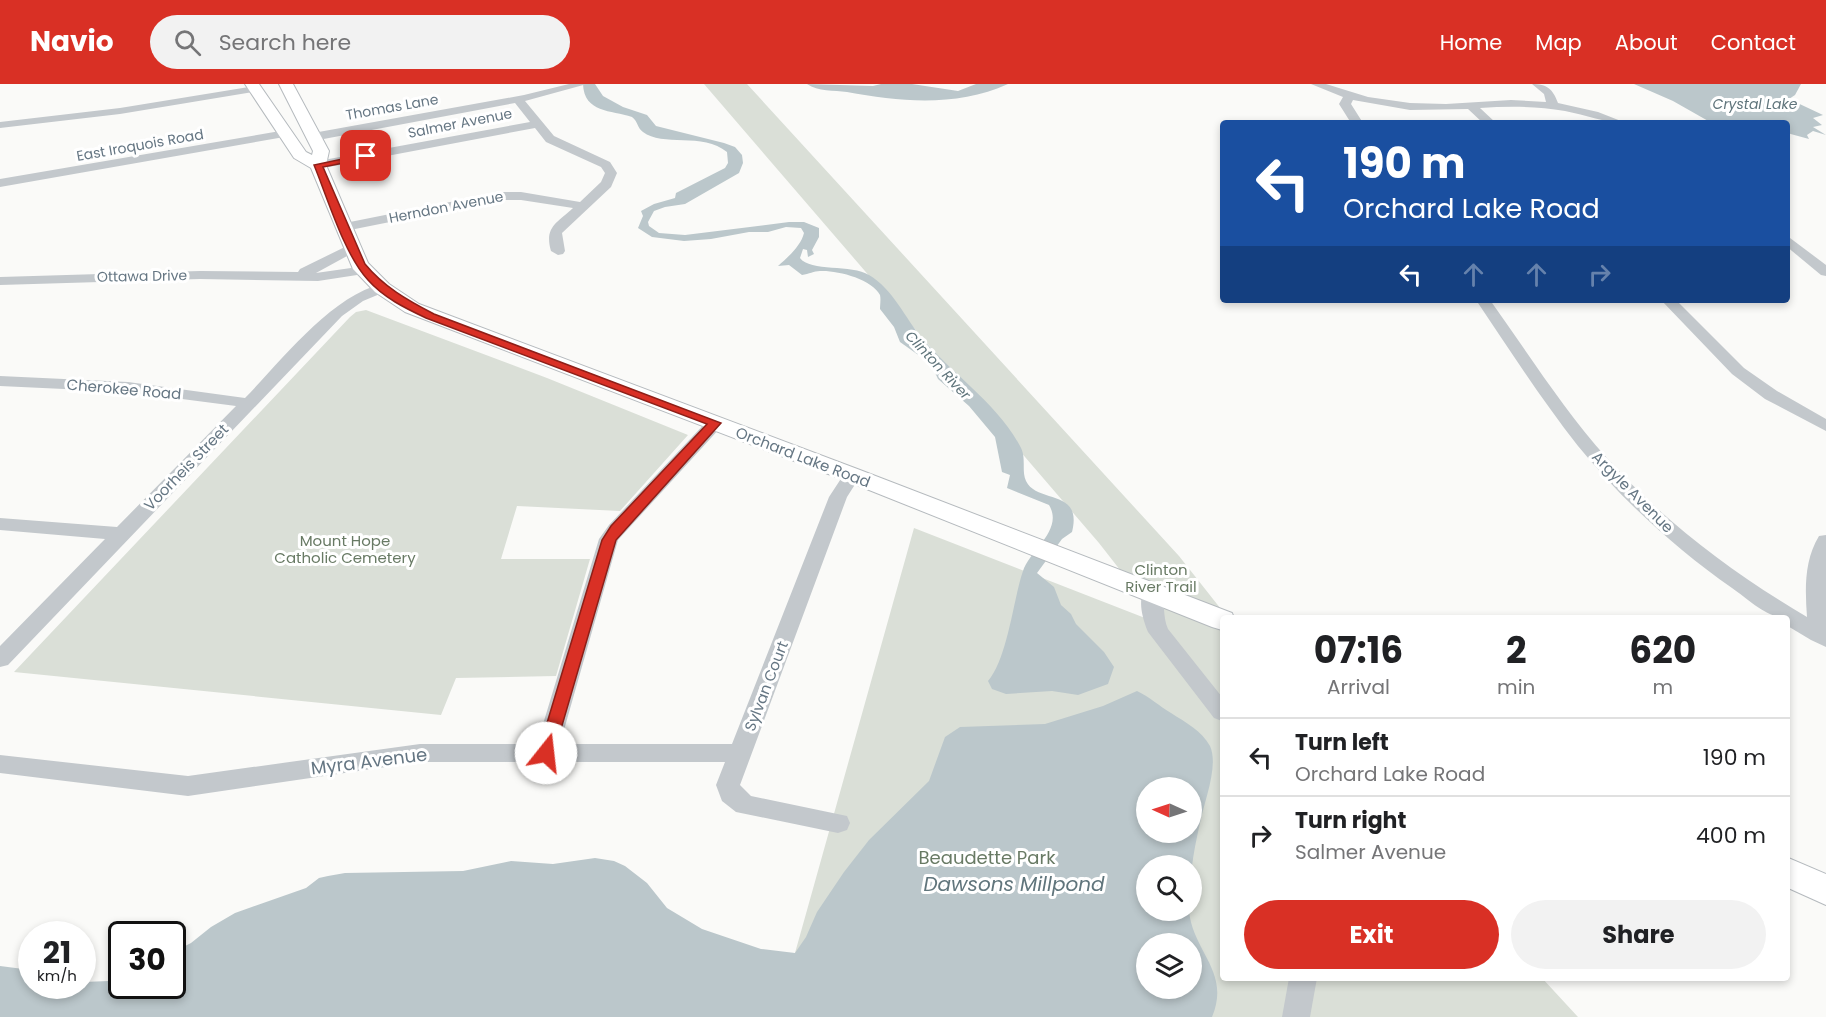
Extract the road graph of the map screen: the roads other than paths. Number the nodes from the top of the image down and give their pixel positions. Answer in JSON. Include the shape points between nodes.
{"nodes":[{"id":1,"x":286,"y":84,"type":"edge"},
{"id":2,"x":582,"y":84,"type":"edge"},
{"id":3,"x":1316,"y":84,"type":"edge"},
{"id":4,"x":1537,"y":84,"type":"edge"},
{"id":5,"x":577,"y":85,"type":"edge"},
{"id":6,"x":254,"y":87,"type":"edge"},
{"id":7,"x":1351,"y":96,"type":"junction"},
{"id":8,"x":517,"y":99,"type":"junction"},
{"id":9,"x":293,"y":101,"type":"junction"},
{"id":10,"x":265,"y":105,"type":"junction"},
{"id":11,"x":1470,"y":105,"type":"junction"},
{"id":12,"x":1553,"y":106,"type":"junction"},
{"id":13,"x":1355,"y":120,"type":"edge"},
{"id":14,"x":1487,"y":120,"type":"edge"},
{"id":15,"x":1610,"y":120,"type":"edge"},
{"id":16,"x":536,"y":124,"type":"junction"},
{"id":17,"x":0,"y":125,"type":"edge"},
{"id":18,"x":286,"y":134,"type":"junction"},
{"id":19,"x":313,"y":137,"type":"junction"},
{"id":20,"x":318,"y":165,"type":"junction"},
{"id":21,"x":0,"y":183,"type":"edge"},
{"id":22,"x":584,"y":206,"type":"junction"},
{"id":23,"x":345,"y":227,"type":"junction"},
{"id":24,"x":1790,"y":242,"type":"edge"},
{"id":25,"x":353,"y":247,"type":"junction"},
{"id":26,"x":558,"y":251,"type":"dead end"},
{"id":27,"x":365,"y":270,"type":"junction"},
{"id":28,"x":1826,"y":272,"type":"edge"},
{"id":29,"x":285,"y":275,"type":"junction"},
{"id":30,"x":0,"y":281,"type":"edge"},
{"id":31,"x":382,"y":288,"type":"junction"},
{"id":32,"x":1485,"y":303,"type":"edge"},
{"id":33,"x":1671,"y":303,"type":"edge"},
{"id":34,"x":0,"y":381,"type":"edge"},
{"id":35,"x":248,"y":403,"type":"junction"},
{"id":36,"x":715,"y":423,"type":"junction"},
{"id":37,"x":1826,"y":426,"type":"edge"},
{"id":38,"x":852,"y":475,"type":"junction"},
{"id":39,"x":0,"y":524,"type":"edge"},
{"id":40,"x":121,"y":534,"type":"junction"},
{"id":41,"x":1826,"y":541,"type":"edge"},
{"id":42,"x":1152,"y":593,"type":"junction"},
{"id":43,"x":1789,"y":615,"type":"edge"},
{"id":44,"x":1790,"y":615,"type":"edge"},
{"id":45,"x":1220,"y":620,"type":"edge"},
{"id":46,"x":1822,"y":637,"type":"edge"},
{"id":47,"x":0,"y":658,"type":"edge"},
{"id":48,"x":1202,"y":686,"type":"junction"},
{"id":49,"x":1220,"y":699,"type":"edge"},
{"id":50,"x":1220,"y":709,"type":"edge"},
{"id":51,"x":546,"y":753,"type":"junction"},
{"id":52,"x":740,"y":753,"type":"junction"},
{"id":53,"x":0,"y":764,"type":"edge"},
{"id":54,"x":838,"y":823,"type":"dead end"},
{"id":55,"x":1790,"y":873,"type":"edge"},
{"id":56,"x":1826,"y":890,"type":"edge"},
{"id":57,"x":1302,"y":981,"type":"edge"},
{"id":58,"x":1296,"y":1017,"type":"edge"}],
"edges":[{"from":1,"to":9,"type":"main road","name":"Orchard Lake Road"},
{"from":2,"to":5,"type":"street","name":"Thomas Lane"},
{"from":3,"to":7,"type":"street"},
{"from":4,"to":12,"type":"street","via":[[1549,93]]},
{"from":5,"to":8,"type":"street","name":"Thomas Lane"},
{"from":6,"to":10,"type":"main road","name":"Orchard Lake Road"},
{"from":6,"to":17,"type":"street","via":[[120,111]]},
{"from":7,"to":11,"type":"street","via":[[1408,106]]},
{"from":7,"to":13,"type":"street","via":[[1345,104]]},
{"from":8,"to":16,"type":"street"},
{"from":8,"to":19,"type":"street","name":"Thomas Lane"},
{"from":9,"to":10,"type":"main road"},
{"from":9,"to":19,"type":"main road","name":"Orchard Lake Road"},
{"from":10,"to":18,"type":"main road","name":"Orchard Lake Road"},
{"from":11,"to":12,"type":"street"},
{"from":11,"to":14,"type":"street"},
{"from":12,"to":15,"type":"street"},
{"from":16,"to":20,"type":"street","name":"Salmer Avenue"},
{"from":16,"to":22,"type":"street","via":[[556,143],[609,169],[607,184]]},
{"from":18,"to":20,"type":"main road","name":"Orchard Lake Road","via":[[300,155]]},
{"from":18,"to":21,"type":"street","name":"East Iroquois Road"},
{"from":19,"to":20,"type":"main road","name":"Orchard Lake Road","via":[[321,151]]},
{"from":20,"to":23,"type":"main road","name":"Orchard Lake Road"},
{"from":22,"to":23,"type":"street","name":"Herndon Avenue","via":[[500,196]]},
{"from":22,"to":26,"type":"street","via":[[555,232]]},
{"from":23,"to":25,"type":"main road","name":"Orchard Lake Road"},
{"from":24,"to":28,"type":"street"},
{"from":25,"to":27,"type":"main road","name":"Orchard Lake Road"},
{"from":25,"to":29,"type":"street","name":"Ottawa Drive","via":[[323,265]]},
{"from":27,"to":29,"type":"street","name":"Ottawa Drive","via":[[324,277]]},
{"from":27,"to":31,"type":"main road","name":"Orchard Lake Road"},
{"from":29,"to":30,"type":"street","name":"Ottawa Drive"},
{"from":31,"to":35,"type":"street","name":"Voorheis Street","via":[[337,313]]},
{"from":31,"to":36,"type":"main road","name":"Orchard Lake Road","via":[[430,316]]},
{"from":32,"to":43,"type":"street","name":"Argyle Avenue","via":[[1588,447],[1636,499],[1714,564]]},
{"from":33,"to":37,"type":"street","via":[[1738,372]]},
{"from":34,"to":35,"type":"street","name":"Cherokee Road","via":[[135,388]]},
{"from":35,"to":40,"type":"street","name":"Voorheis Street"},
{"from":36,"to":38,"type":"main road","name":"Orchard Lake Road"},
{"from":36,"to":51,"type":"street","via":[[609,540]]},
{"from":38,"to":42,"type":"main road","name":"Orchard Lake Road"},
{"from":38,"to":52,"type":"street","name":"Sylvan Court","via":[[838,497]]},
{"from":39,"to":40,"type":"street"},
{"from":40,"to":47,"type":"street","name":"Voorheis Street"},
{"from":41,"to":46,"type":"street","via":[[1816,566]]},
{"from":42,"to":45,"type":"main road","name":"Orchard Lake Road"},
{"from":42,"to":48,"type":"street","via":[[1159,632]]},
{"from":44,"to":46,"type":"street","name":"Argyle Avenue"},
{"from":48,"to":49,"type":"street"},
{"from":48,"to":50,"type":"street"},
{"from":51,"to":52,"type":"street","name":"Myra Avenue"},
{"from":51,"to":53,"type":"street","name":"Myra Avenue","via":[[408,753],[188,786]]},
{"from":52,"to":54,"type":"street","name":"Sylvan Court","via":[[728,785],[737,801]]},
{"from":55,"to":56,"type":"main road"},
{"from":57,"to":58,"type":"street"}]}
